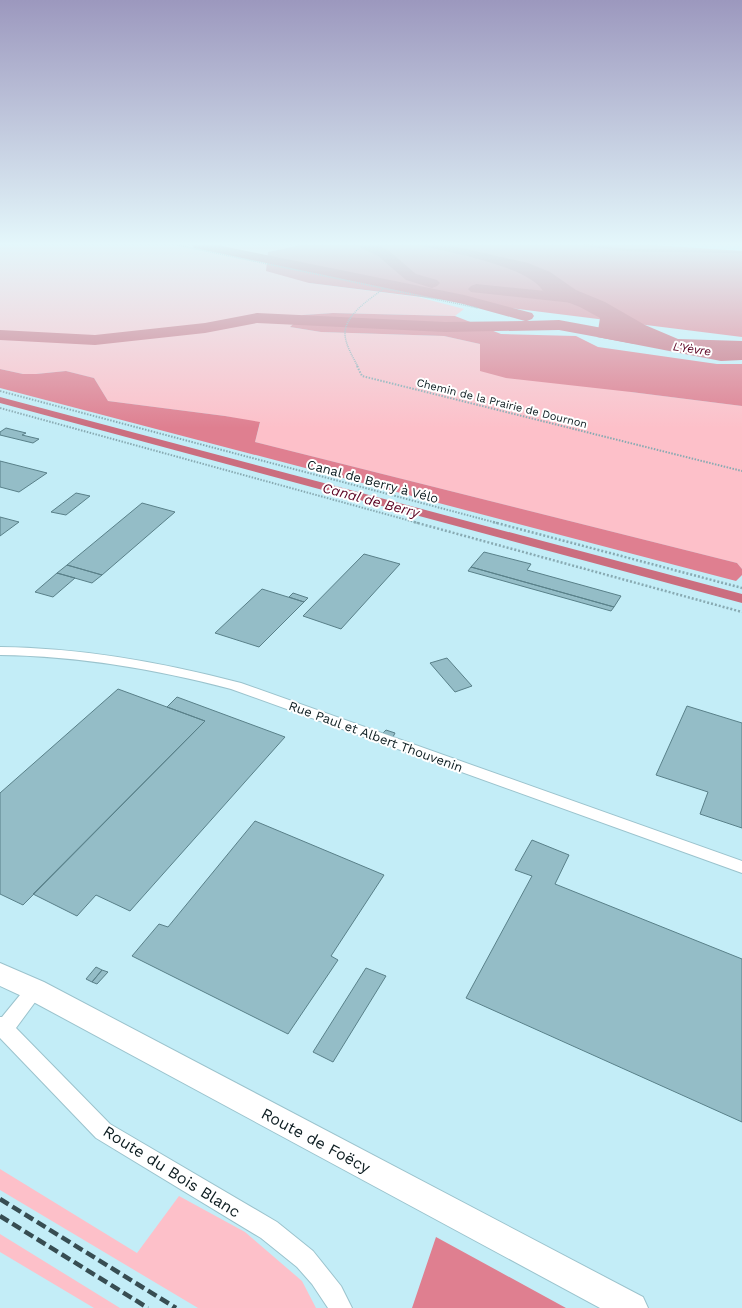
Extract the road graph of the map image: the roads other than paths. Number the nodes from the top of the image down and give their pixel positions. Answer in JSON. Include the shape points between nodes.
{"nodes":[{"id":1,"x":0,"y":651,"type":"edge"},
{"id":2,"x":742,"y":867,"type":"edge"},
{"id":3,"x":0,"y":975,"type":"edge"},
{"id":4,"x":35,"y":990,"type":"junction"},
{"id":5,"x":2,"y":1027,"type":"edge"},
{"id":6,"x":340,"y":1308,"type":"edge"},
{"id":7,"x":632,"y":1308,"type":"edge"}],
"edges":[{"from":1,"to":2,"type":"street","name":"Rue Paul et Albert Thouvenin","via":[[85,654],[174,670],[236,686]]},
{"from":3,"to":4,"type":"street","name":"Route de Foëcy"},
{"from":4,"to":5,"type":"street","name":"Route du Bois Blanc"},
{"from":4,"to":7,"type":"street","name":"Route de Foëcy"},
{"from":5,"to":6,"type":"street","name":"Route du Bois Blanc","via":[[103,1131],[269,1230],[305,1259],[329,1288]]}]}
